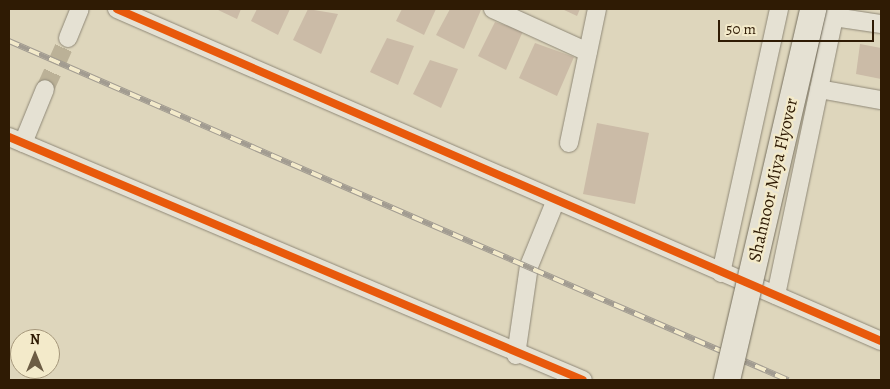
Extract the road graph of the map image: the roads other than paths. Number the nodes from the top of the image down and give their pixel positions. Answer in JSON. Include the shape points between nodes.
{"nodes":[{"id":1,"x":80,"y":9,"type":"edge"},
{"id":2,"x":118,"y":9,"type":"edge"},
{"id":3,"x":493,"y":9,"type":"edge"},
{"id":4,"x":597,"y":9,"type":"edge"},
{"id":5,"x":778,"y":9,"type":"edge"},
{"id":6,"x":828,"y":12,"type":"edge"},
{"id":7,"x":881,"y":24,"type":"edge"},
{"id":8,"x":68,"y":38,"type":"tunnel mouth"},
{"id":9,"x":588,"y":52,"type":"junction"},
{"id":10,"x":45,"y":89,"type":"tunnel mouth"},
{"id":11,"x":819,"y":89,"type":"junction"},
{"id":12,"x":881,"y":100,"type":"edge"},
{"id":13,"x":16,"y":140,"type":"edge"},
{"id":14,"x":568,"y":143,"type":"dead end"},
{"id":15,"x":556,"y":200,"type":"junction"},
{"id":16,"x":721,"y":273,"type":"junction"},
{"id":17,"x":776,"y":295,"type":"junction"},
{"id":18,"x":881,"y":341,"type":"edge"},
{"id":19,"x":516,"y":354,"type":"junction"},
{"id":20,"x":582,"y":380,"type":"edge"},
{"id":21,"x":728,"y":380,"type":"edge"}],
"edges":[{"from":1,"to":8,"type":"street"},
{"from":2,"to":15,"type":"street"},
{"from":3,"to":9,"type":"street"},
{"from":4,"to":9,"type":"street"},
{"from":5,"to":16,"type":"street"},
{"from":6,"to":7,"type":"street"},
{"from":6,"to":11,"type":"street"},
{"from":6,"to":21,"type":"main road","name":"Shahnoor Miya Flyover","bridge":true},
{"from":9,"to":14,"type":"street"},
{"from":10,"to":13,"type":"street"},
{"from":11,"to":12,"type":"street"},
{"from":11,"to":17,"type":"street"},
{"from":13,"to":19,"type":"street"},
{"from":15,"to":16,"type":"street"},
{"from":15,"to":19,"type":"street","via":[[529,266]]},
{"from":16,"to":17,"type":"street"},
{"from":17,"to":18,"type":"street"},
{"from":19,"to":20,"type":"street"}]}
